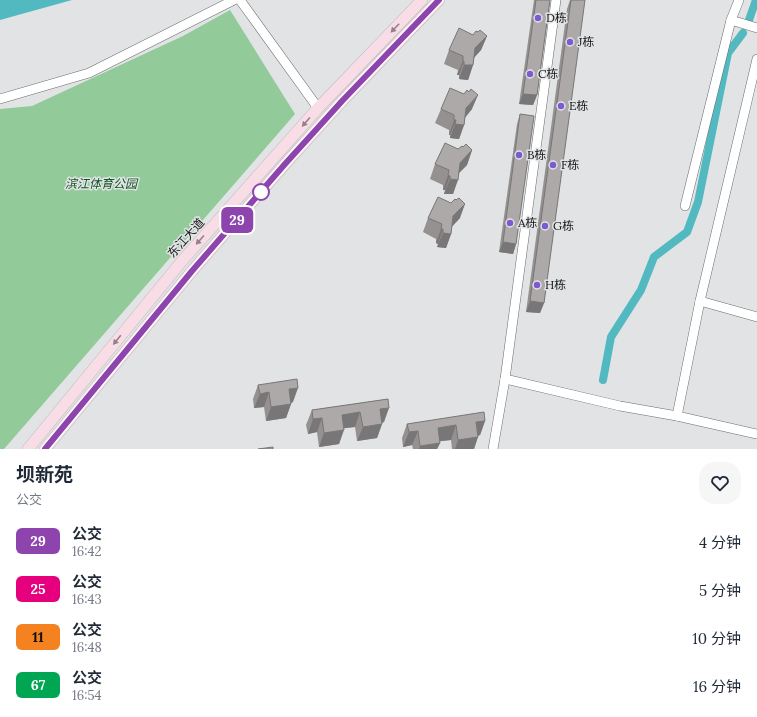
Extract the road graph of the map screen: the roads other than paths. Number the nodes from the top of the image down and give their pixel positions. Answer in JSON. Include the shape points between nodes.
{"nodes":[{"id":1,"x":234,"y":0,"type":"edge"},
{"id":2,"x":240,"y":0,"type":"edge"},
{"id":3,"x":422,"y":0,"type":"edge"},
{"id":4,"x":439,"y":0,"type":"edge"},
{"id":5,"x":556,"y":0,"type":"edge"},
{"id":6,"x":739,"y":0,"type":"edge"},
{"id":7,"x":731,"y":20,"type":"junction"},
{"id":8,"x":757,"y":28,"type":"edge"},
{"id":9,"x":757,"y":59,"type":"edge"},
{"id":10,"x":0,"y":99,"type":"edge"},
{"id":11,"x":318,"y":108,"type":"junction"},
{"id":12,"x":685,"y":206,"type":"dead end"},
{"id":13,"x":700,"y":301,"type":"junction"},
{"id":14,"x":757,"y":316,"type":"edge"},
{"id":15,"x":505,"y":379,"type":"junction"},
{"id":16,"x":677,"y":416,"type":"junction"},
{"id":17,"x":757,"y":434,"type":"edge"},
{"id":18,"x":28,"y":449,"type":"edge"},
{"id":19,"x":45,"y":449,"type":"edge"},
{"id":20,"x":493,"y":449,"type":"edge"}],
"edges":[{"from":1,"to":10,"type":"street","via":[[89,73]]},
{"from":2,"to":11,"type":"street"},
{"from":3,"to":11,"type":"main road","name":"东江大道","one_way":true},
{"from":4,"to":19,"type":"main road","via":[[280,170],[192,271]]},
{"from":5,"to":15,"type":"street"},
{"from":6,"to":7,"type":"street"},
{"from":7,"to":8,"type":"street"},
{"from":7,"to":12,"type":"street"},
{"from":9,"to":13,"type":"street"},
{"from":11,"to":18,"type":"main road","name":"东江大道","one_way":true,"via":[[182,261]]},
{"from":13,"to":14,"type":"street"},
{"from":13,"to":16,"type":"street"},
{"from":15,"to":16,"type":"street","via":[[620,406]]},
{"from":15,"to":20,"type":"street"},
{"from":16,"to":17,"type":"street"}]}
